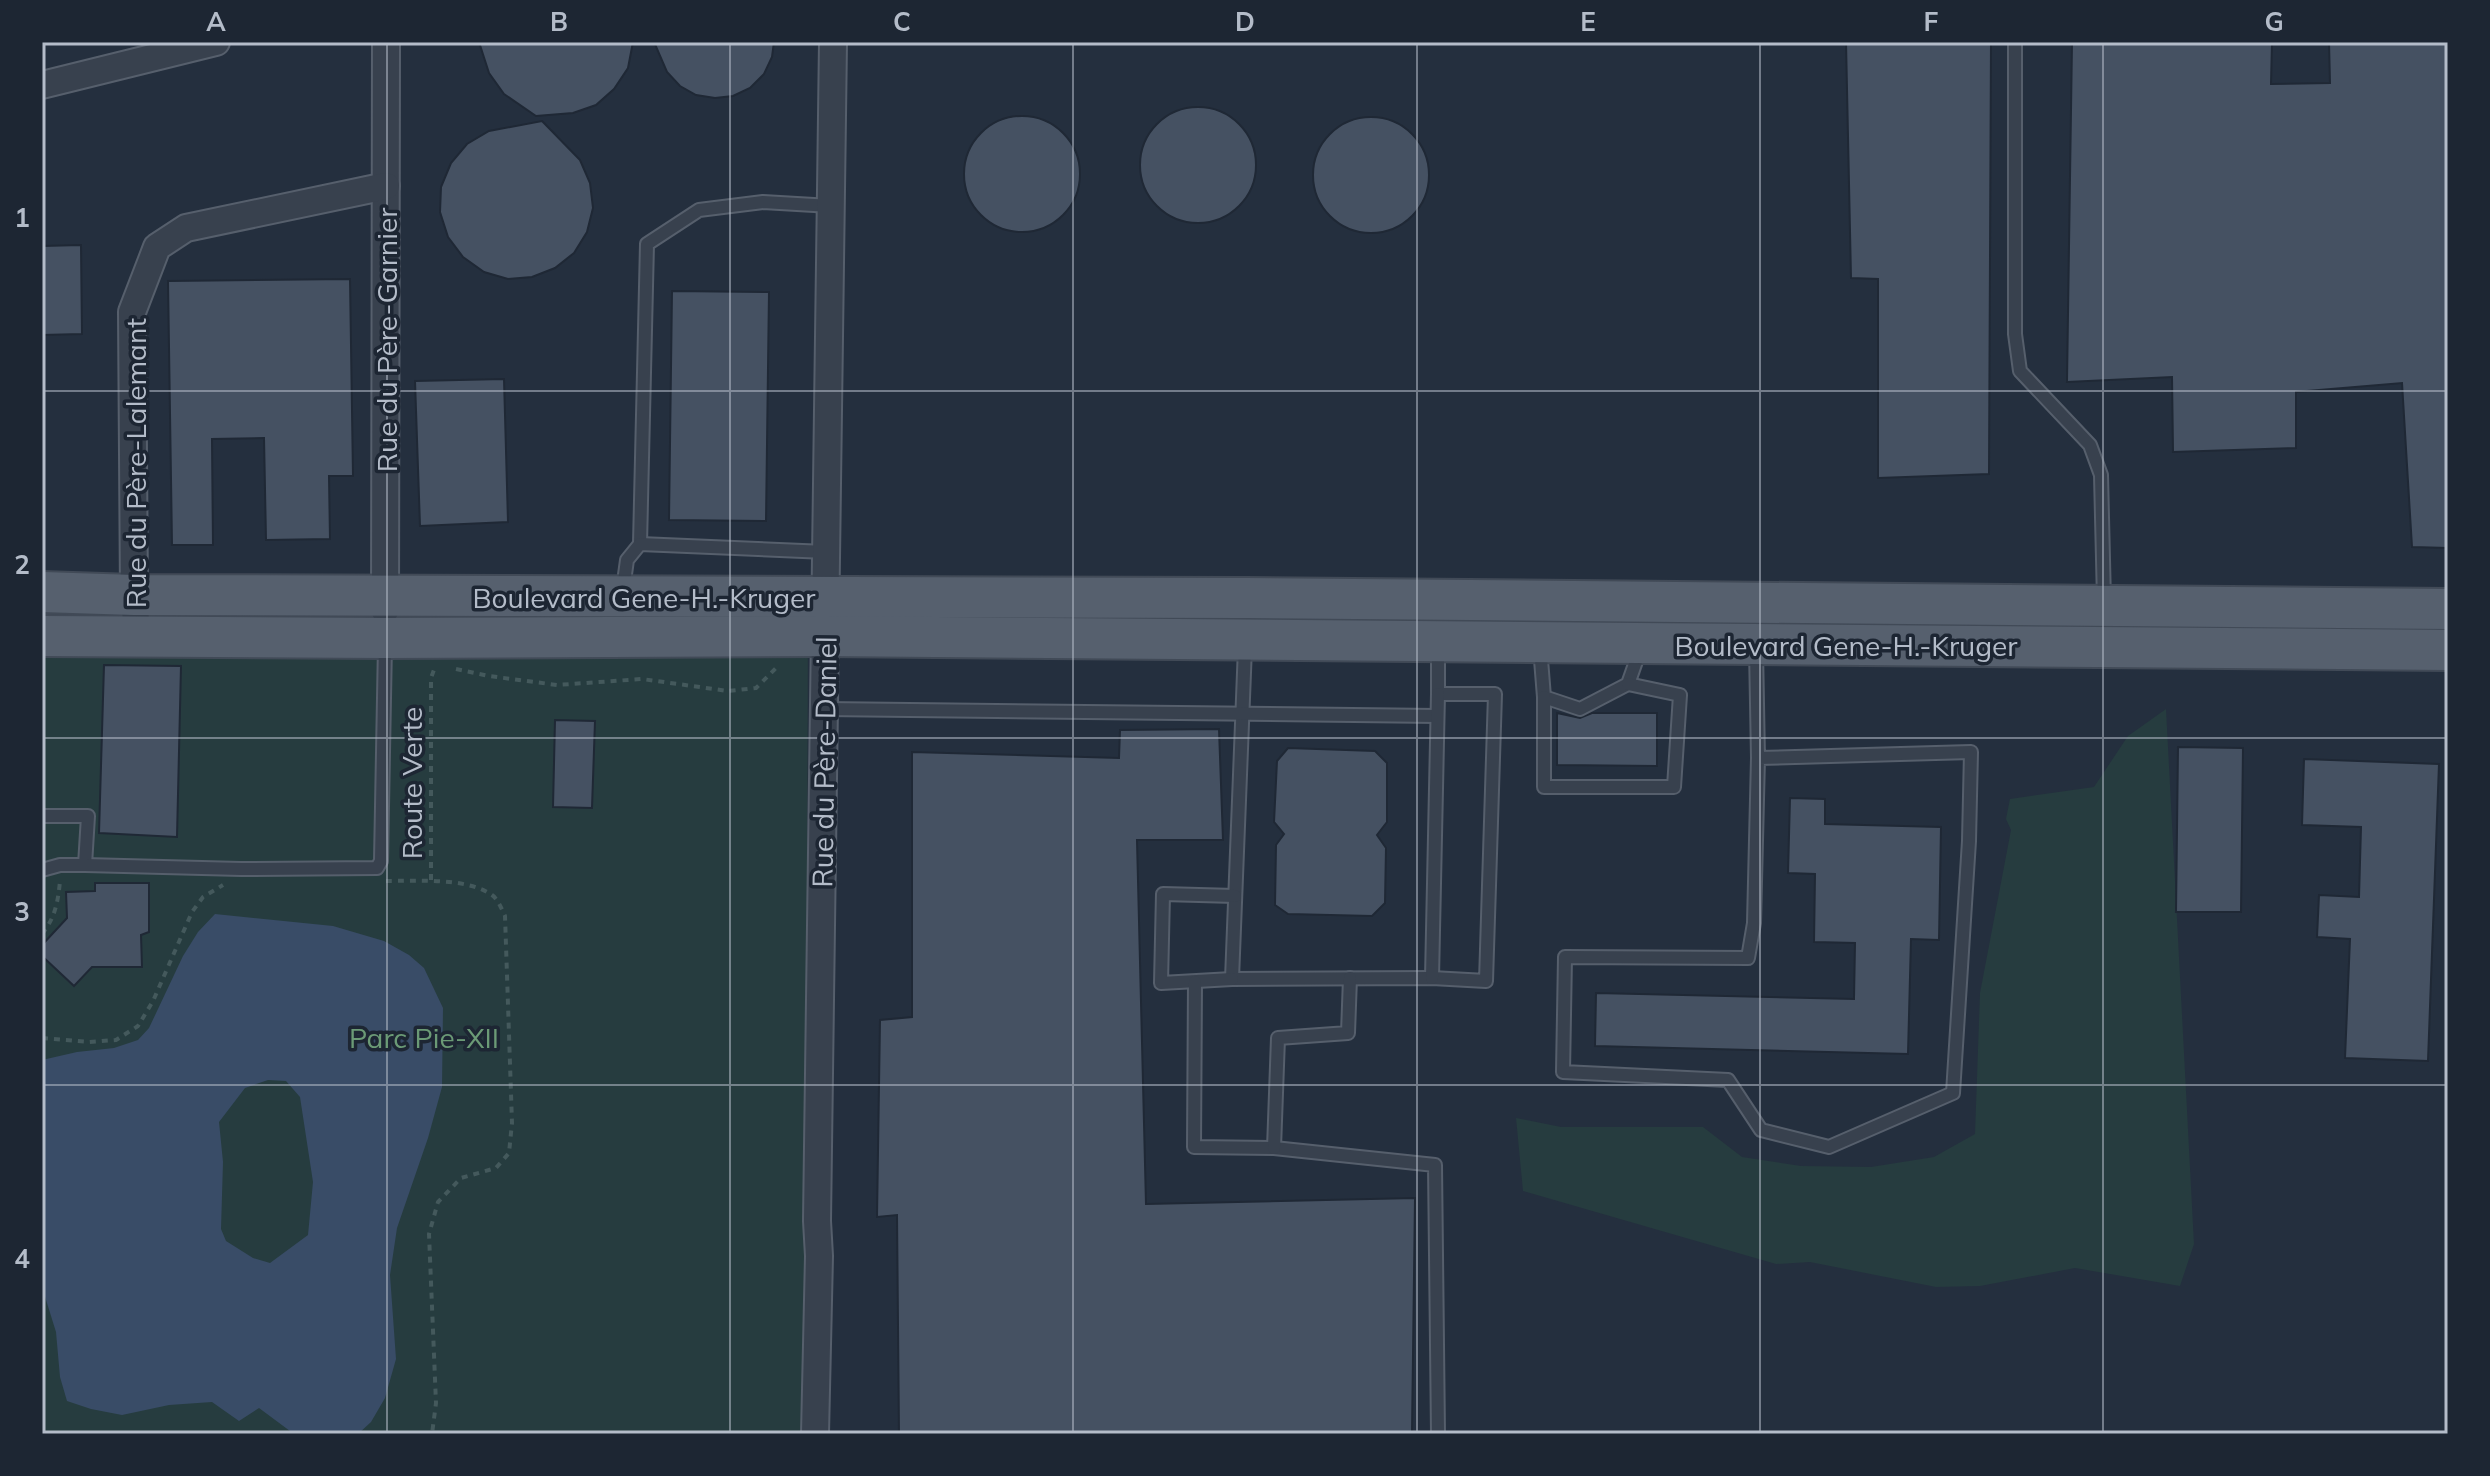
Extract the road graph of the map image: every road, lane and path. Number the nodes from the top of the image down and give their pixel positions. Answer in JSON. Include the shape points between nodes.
{"nodes":[{"id":1,"x":216,"y":42,"type":"edge"},
{"id":2,"x":386,"y":42,"type":"edge"},
{"id":3,"x":833,"y":42,"type":"edge"},
{"id":4,"x":2015,"y":42,"type":"edge"},
{"id":5,"x":42,"y":85,"type":"edge"},
{"id":6,"x":386,"y":186,"type":"junction"},
{"id":7,"x":831,"y":206,"type":"junction"},
{"id":8,"x":640,"y":544,"type":"junction"},
{"id":9,"x":826,"y":552,"type":"junction"},
{"id":10,"x":42,"y":592,"type":"edge"},
{"id":11,"x":134,"y":595,"type":"junction"},
{"id":12,"x":386,"y":596,"type":"junction"},
{"id":13,"x":622,"y":597,"type":"junction"},
{"id":14,"x":1246,"y":598,"type":"junction"},
{"id":15,"x":2448,"y":609,"type":"edge"},
{"id":16,"x":826,"y":617,"type":"junction"},
{"id":17,"x":1752,"y":623,"type":"junction"},
{"id":18,"x":2103,"y":626,"type":"junction"},
{"id":19,"x":137,"y":635,"type":"junction"},
{"id":20,"x":42,"y":636,"type":"edge"},
{"id":21,"x":385,"y":638,"type":"junction"},
{"id":22,"x":1245,"y":640,"type":"junction"},
{"id":23,"x":1438,"y":641,"type":"junction"},
{"id":24,"x":1539,"y":642,"type":"junction"},
{"id":25,"x":1643,"y":643,"type":"junction"},
{"id":26,"x":2448,"y":650,"type":"edge"},
{"id":27,"x":780,"y":664,"type":"dead end"},
{"id":28,"x":1628,"y":684,"type":"junction"},
{"id":29,"x":1438,"y":694,"type":"junction"},
{"id":30,"x":1544,"y":697,"type":"junction"},
{"id":31,"x":824,"y":709,"type":"junction"},
{"id":32,"x":1242,"y":714,"type":"junction"},
{"id":33,"x":1437,"y":716,"type":"junction"},
{"id":34,"x":1758,"y":758,"type":"junction"},
{"id":35,"x":42,"y":816,"type":"edge"},
{"id":36,"x":85,"y":865,"type":"junction"},
{"id":37,"x":42,"y":870,"type":"edge"},
{"id":38,"x":60,"y":879,"type":"dead end"},
{"id":39,"x":233,"y":879,"type":"dead end"},
{"id":40,"x":385,"y":881,"type":"dead end"},
{"id":41,"x":431,"y":881,"type":"junction"},
{"id":42,"x":1235,"y":896,"type":"junction"},
{"id":43,"x":42,"y":934,"type":"edge"},
{"id":44,"x":1350,"y":978,"type":"junction"},
{"id":45,"x":1432,"y":978,"type":"junction"},
{"id":46,"x":1232,"y":979,"type":"junction"},
{"id":47,"x":1195,"y":982,"type":"junction"},
{"id":48,"x":42,"y":1038,"type":"edge"},
{"id":49,"x":1274,"y":1148,"type":"junction"},
{"id":50,"x":432,"y":1434,"type":"edge"},
{"id":51,"x":815,"y":1434,"type":"edge"},
{"id":52,"x":1438,"y":1434,"type":"edge"}],
"edges":[{"from":1,"to":5,"type":"street"},
{"from":2,"to":6,"type":"street","name":"Rue du Père-Garnier"},
{"from":3,"to":7,"type":"street","name":"Rue du Père-Daniel"},
{"from":4,"to":18,"type":"lane","via":[[2015,334],[2020,371],[2090,445],[2101,475]]},
{"from":6,"to":11,"type":"street","name":"Rue du Père-Lalemant","via":[[186,228],[157,247],[132,312]]},
{"from":6,"to":12,"type":"street","name":"Rue du Père-Garnier"},
{"from":7,"to":8,"type":"lane","via":[[763,202],[699,210],[647,244]]},
{"from":7,"to":9,"type":"street","name":"Rue du Père-Daniel"},
{"from":8,"to":9,"type":"lane"},
{"from":8,"to":13,"type":"lane","via":[[627,560]]},
{"from":9,"to":16,"type":"street","name":"Rue du Père-Daniel"},
{"from":10,"to":11,"type":"main road","name":"Boulevard Gene-H.-Kruger"},
{"from":11,"to":12,"type":"main road","name":"Boulevard Gene-H.-Kruger"},
{"from":11,"to":19,"type":"street","name":"Rue du Père-Lalemant"},
{"from":12,"to":13,"type":"main road","name":"Boulevard Gene-H.-Kruger"},
{"from":12,"to":21,"type":"street","name":"Rue du Père-Garnier"},
{"from":13,"to":16,"type":"main road","name":"Boulevard Gene-H.-Kruger"},
{"from":14,"to":16,"type":"main road","name":"Boulevard Gene-H.-Kruger"},
{"from":14,"to":17,"type":"main road","name":"Boulevard Gene-H.-Kruger"},
{"from":14,"to":22,"type":"street"},
{"from":15,"to":18,"type":"main road","name":"Boulevard Gene-H.-Kruger"},
{"from":16,"to":21,"type":"main road","name":"Boulevard Gene-H.-Kruger"},
{"from":16,"to":22,"type":"main road","name":"Boulevard Gene-H.-Kruger"},
{"from":16,"to":31,"type":"street","name":"Rue du Père-Daniel"},
{"from":17,"to":18,"type":"main road","name":"Boulevard Gene-H.-Kruger"},
{"from":17,"to":25,"type":"main road","name":"Boulevard Gene-H.-Kruger"},
{"from":17,"to":34,"type":"lane"},
{"from":18,"to":26,"type":"main road","name":"Boulevard Gene-H.-Kruger"},
{"from":19,"to":20,"type":"main road","name":"Boulevard Gene-H.-Kruger"},
{"from":19,"to":21,"type":"main road","name":"Boulevard Gene-H.-Kruger"},
{"from":21,"to":36,"type":"lane","via":[[377,868]]},
{"from":22,"to":23,"type":"main road","name":"Boulevard Gene-H.-Kruger"},
{"from":22,"to":32,"type":"lane"},
{"from":23,"to":24,"type":"main road","name":"Boulevard Gene-H.-Kruger"},
{"from":23,"to":29,"type":"lane"},
{"from":24,"to":25,"type":"main road","name":"Boulevard Gene-H.-Kruger"},
{"from":24,"to":30,"type":"lane"},
{"from":25,"to":28,"type":"lane"},
{"from":27,"to":41,"type":"path","name":"Route Verte","via":[[756,688],[728,691],[642,679],[557,685],[434,667]]},
{"from":28,"to":30,"type":"lane","via":[[1580,709]]},
{"from":28,"to":30,"type":"lane","via":[[1680,695],[1674,787],[1544,787]]},
{"from":29,"to":33,"type":"lane"},
{"from":29,"to":45,"type":"lane","via":[[1495,694],[1486,981]]},
{"from":31,"to":32,"type":"lane"},
{"from":31,"to":51,"type":"street","name":"Rue du Père-Daniel"},
{"from":32,"to":33,"type":"lane"},
{"from":32,"to":42,"type":"lane"},
{"from":33,"to":45,"type":"lane"},
{"from":34,"to":34,"type":"lane","via":[[1754,923],[1748,958],[1565,957],[1563,1072],[1728,1080],[1761,1130],[1829,1147],[1953,1093],[1971,752]]},
{"from":35,"to":36,"type":"lane","via":[[88,816]]},
{"from":36,"to":37,"type":"lane"},
{"from":38,"to":43,"type":"path","via":[[58,902]]},
{"from":39,"to":48,"type":"path","via":[[203,897],[192,912],[138,1026],[116,1040]]},
{"from":40,"to":41,"type":"path","name":"Route Verte"},
{"from":41,"to":50,"type":"path","via":[[466,885],[494,896],[505,916],[512,1123],[509,1153],[496,1168],[461,1178],[438,1202],[429,1234],[436,1403]]},
{"from":42,"to":46,"type":"lane"},
{"from":42,"to":47,"type":"lane","via":[[1163,894],[1161,983]]},
{"from":44,"to":45,"type":"lane"},
{"from":44,"to":46,"type":"lane"},
{"from":44,"to":49,"type":"lane","via":[[1348,1033],[1278,1038]]},
{"from":46,"to":47,"type":"lane"},
{"from":47,"to":49,"type":"lane","via":[[1194,1147]]},
{"from":49,"to":52,"type":"lane","via":[[1435,1165]]}]}
